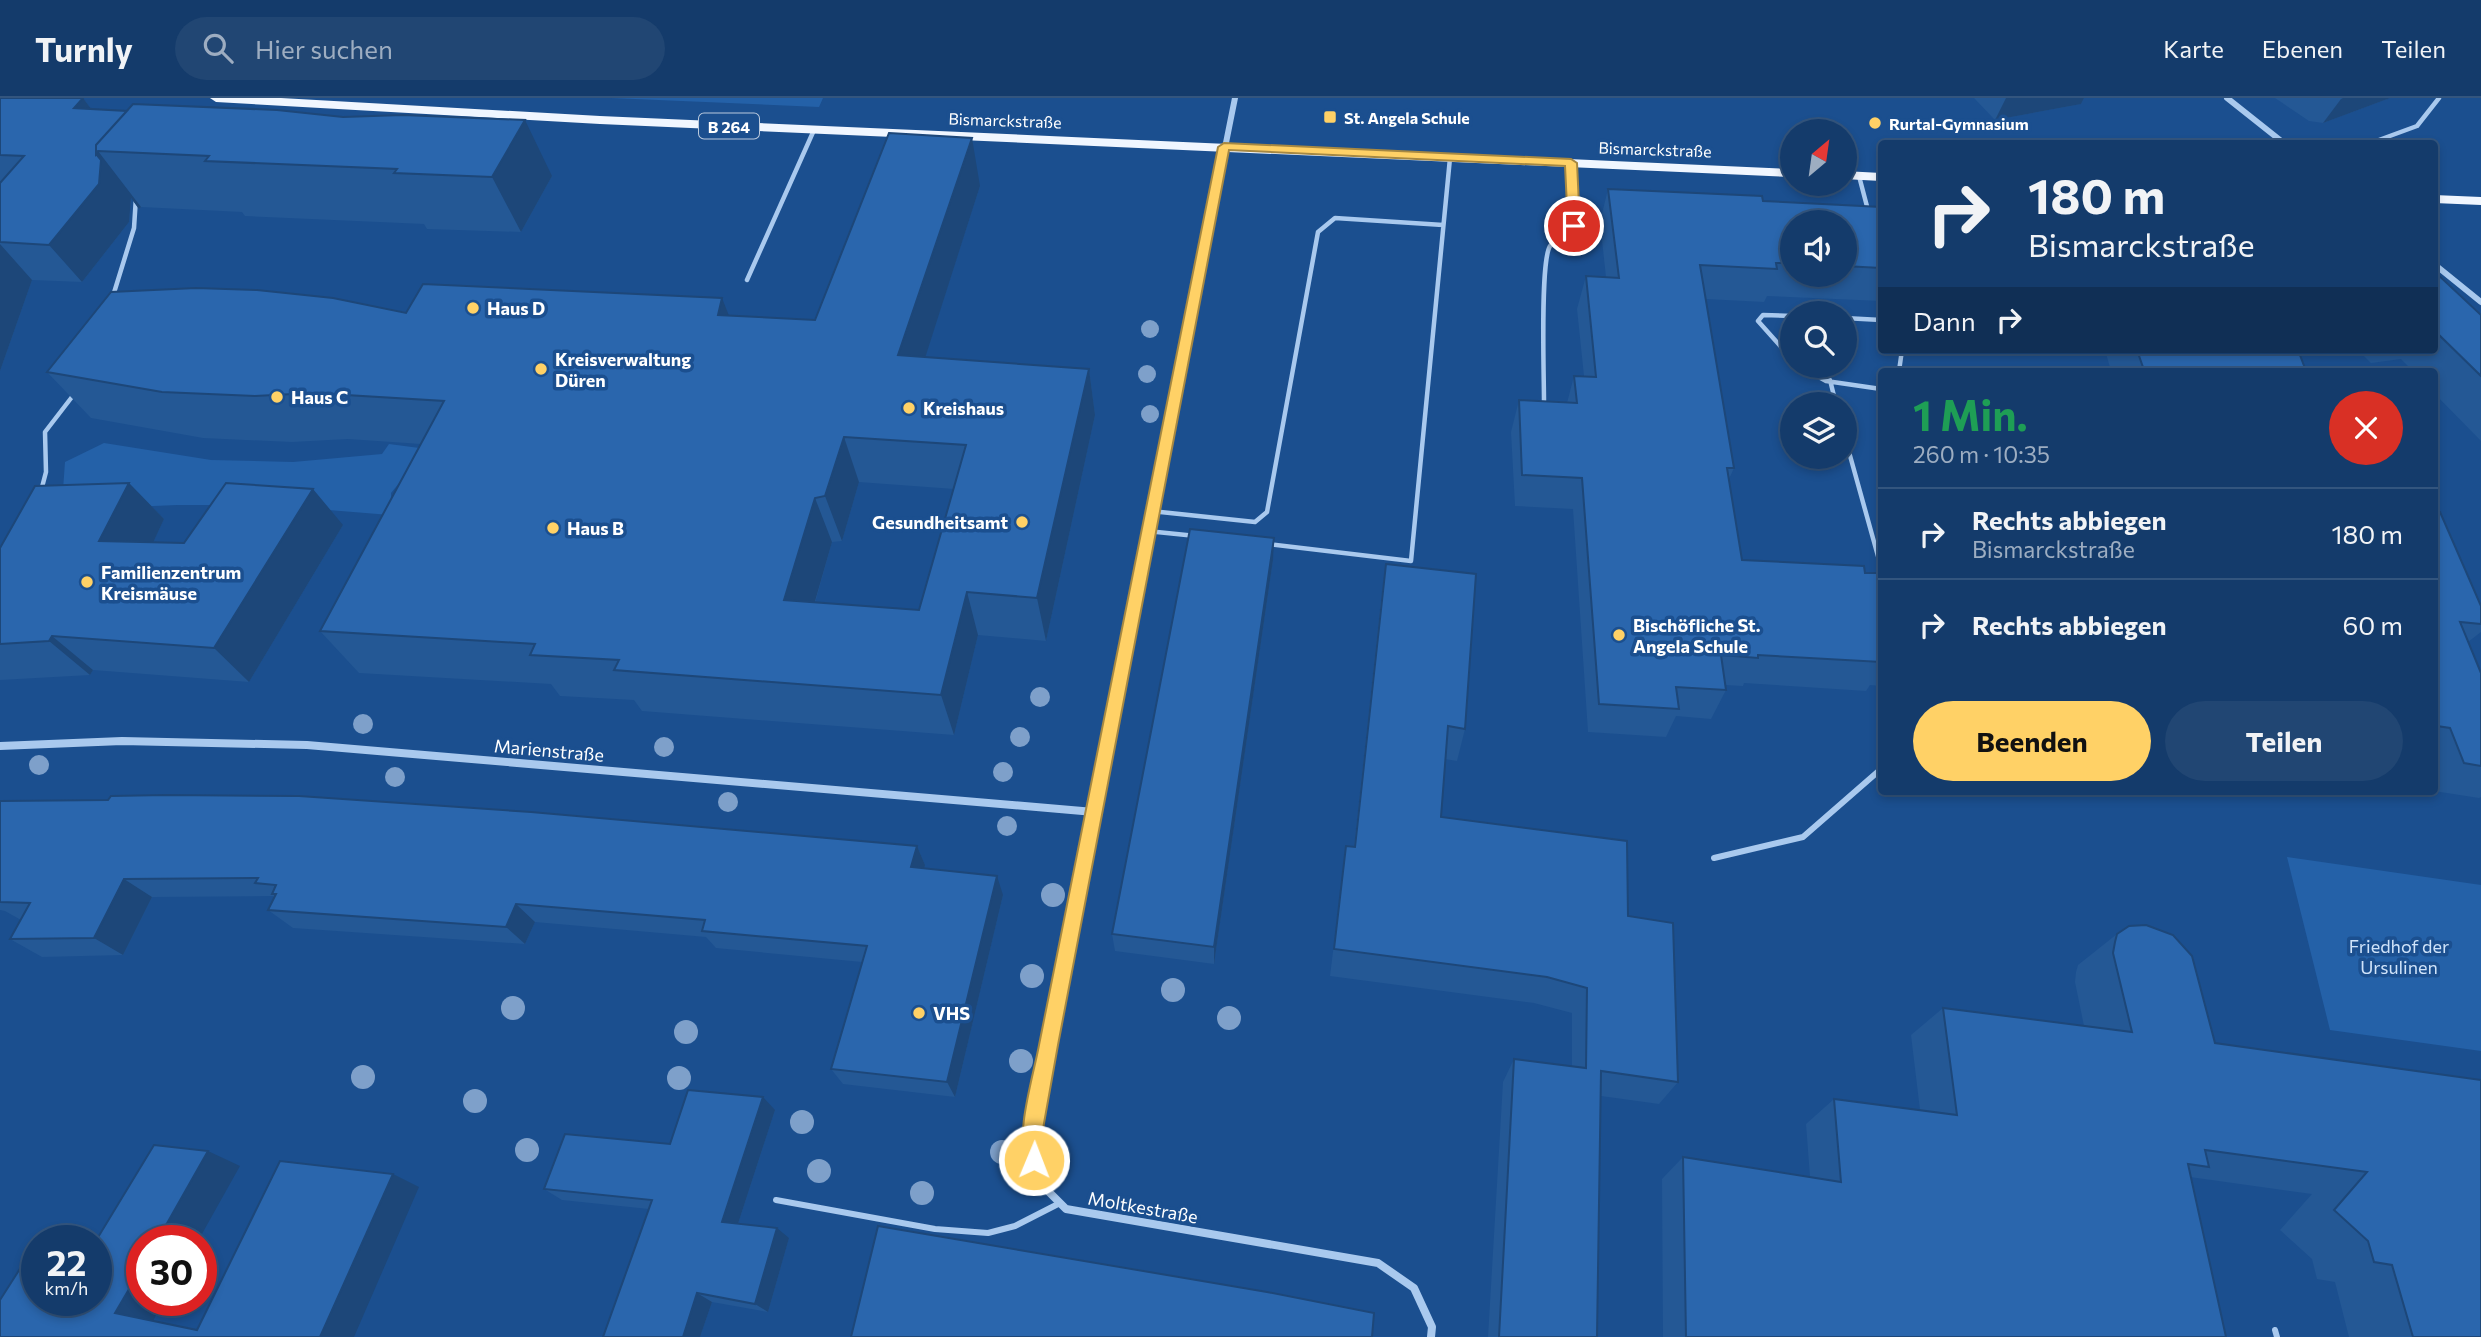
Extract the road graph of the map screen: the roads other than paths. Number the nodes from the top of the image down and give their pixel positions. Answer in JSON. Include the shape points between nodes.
{"nodes":[{"id":1,"x":1235,"y":98,"type":"edge"},
{"id":2,"x":2227,"y":98,"type":"edge"},
{"id":3,"x":2439,"y":98,"type":"edge"},
{"id":4,"x":215,"y":101,"type":"edge"},
{"id":5,"x":814,"y":130,"type":"junction"},
{"id":6,"x":2280,"y":140,"type":"edge"},
{"id":7,"x":2379,"y":140,"type":"edge"},
{"id":8,"x":1224,"y":147,"type":"junction"},
{"id":9,"x":1450,"y":158,"type":"junction"},
{"id":10,"x":1571,"y":163,"type":"junction"},
{"id":11,"x":1780,"y":172,"type":"edge"},
{"id":12,"x":1859,"y":176,"type":"joint"},
{"id":13,"x":1878,"y":177,"type":"edge"},
{"id":14,"x":143,"y":189,"type":"edge"},
{"id":15,"x":2438,"y":199,"type":"edge"},
{"id":16,"x":2481,"y":201,"type":"edge"},
{"id":17,"x":1870,"y":216,"type":"edge"},
{"id":18,"x":1443,"y":225,"type":"junction"},
{"id":19,"x":2438,"y":267,"type":"edge"},
{"id":20,"x":747,"y":280,"type":"dead end"},
{"id":21,"x":2481,"y":302,"type":"edge"},
{"id":22,"x":110,"y":306,"type":"edge"},
{"id":23,"x":1780,"y":316,"type":"edge"},
{"id":24,"x":1857,"y":319,"type":"edge"},
{"id":25,"x":1878,"y":320,"type":"edge"},
{"id":26,"x":1780,"y":347,"type":"edge"},
{"id":27,"x":1819,"y":378,"type":"edge"},
{"id":28,"x":1830,"y":380,"type":"junction"},
{"id":29,"x":81,"y":385,"type":"edge"},
{"id":30,"x":1878,"y":389,"type":"edge"},
{"id":31,"x":1833,"y":392,"type":"edge"},
{"id":32,"x":1544,"y":401,"type":"edge"},
{"id":33,"x":1854,"y":469,"type":"edge"},
{"id":34,"x":40,"y":496,"type":"edge"},
{"id":35,"x":1151,"y":511,"type":"junction"},
{"id":36,"x":1147,"y":531,"type":"junction"},
{"id":37,"x":1202,"y":537,"type":"edge"},
{"id":38,"x":1257,"y":543,"type":"edge"},
{"id":39,"x":1878,"y":556,"type":"edge"},
{"id":40,"x":0,"y":746,"type":"edge"},
{"id":41,"x":1878,"y":772,"type":"edge"},
{"id":42,"x":1094,"y":812,"type":"junction"},
{"id":43,"x":1714,"y":858,"type":"dead end"},
{"id":44,"x":776,"y":1200,"type":"dead end"},
{"id":45,"x":1060,"y":1203,"type":"junction"},
{"id":46,"x":1431,"y":1337,"type":"edge"}],
"edges":[{"from":1,"to":8,"type":"street","name":"Moltkestraße"},
{"from":2,"to":6,"type":"street"},
{"from":3,"to":7,"type":"lane","via":[[2417,126]]},
{"from":4,"to":5,"type":"main road","name":"Bismarckstraße","number":"B 264"},
{"from":5,"to":8,"type":"main road","name":"Bismarckstraße","number":"B 264"},
{"from":5,"to":20,"type":"lane"},
{"from":8,"to":9,"type":"main road","name":"Bismarckstraße","number":"B 264"},
{"from":8,"to":35,"type":"street","name":"Moltkestraße"},
{"from":9,"to":10,"type":"main road","name":"Bismarckstraße","number":"B 264"},
{"from":9,"to":18,"type":"lane"},
{"from":10,"to":11,"type":"main road","name":"Bismarckstraße","number":"B 264"},
{"from":10,"to":32,"type":"lane","via":[[1573,232],[1548,249]]},
{"from":12,"to":13,"type":"main road"},
{"from":12,"to":17,"type":"lane"},
{"from":14,"to":22,"type":"lane","via":[[135,199],[134,228]]},
{"from":15,"to":16,"type":"main road"},
{"from":18,"to":35,"type":"lane","via":[[1335,218],[1318,232],[1267,512],[1255,522]]},
{"from":18,"to":38,"type":"lane","via":[[1411,561]]},
{"from":19,"to":21,"type":"street"},
{"from":23,"to":26,"type":"lane","via":[[1763,315],[1758,321]]},
{"from":24,"to":25,"type":"lane"},
{"from":27,"to":28,"type":"lane"},
{"from":28,"to":30,"type":"lane"},
{"from":28,"to":31,"type":"lane"},
{"from":29,"to":34,"type":"lane","via":[[45,432],[46,471]]},
{"from":33,"to":39,"type":"lane"},
{"from":35,"to":36,"type":"street","name":"Moltkestraße"},
{"from":36,"to":37,"type":"lane"},
{"from":36,"to":42,"type":"street","name":"Moltkestraße"},
{"from":40,"to":42,"type":"street","name":"Marienstraße","via":[[122,741],[307,745]]},
{"from":41,"to":43,"type":"lane","via":[[1803,837]]},
{"from":42,"to":45,"type":"street","name":"Moltkestraße","via":[[1031,1140],[1036,1180]]},
{"from":44,"to":45,"type":"lane","via":[[935,1229],[988,1233],[1015,1226]]},
{"from":45,"to":46,"type":"street","name":"Moltkestraße","via":[[1066,1209],[1378,1263],[1414,1289],[1432,1327]]}]}
